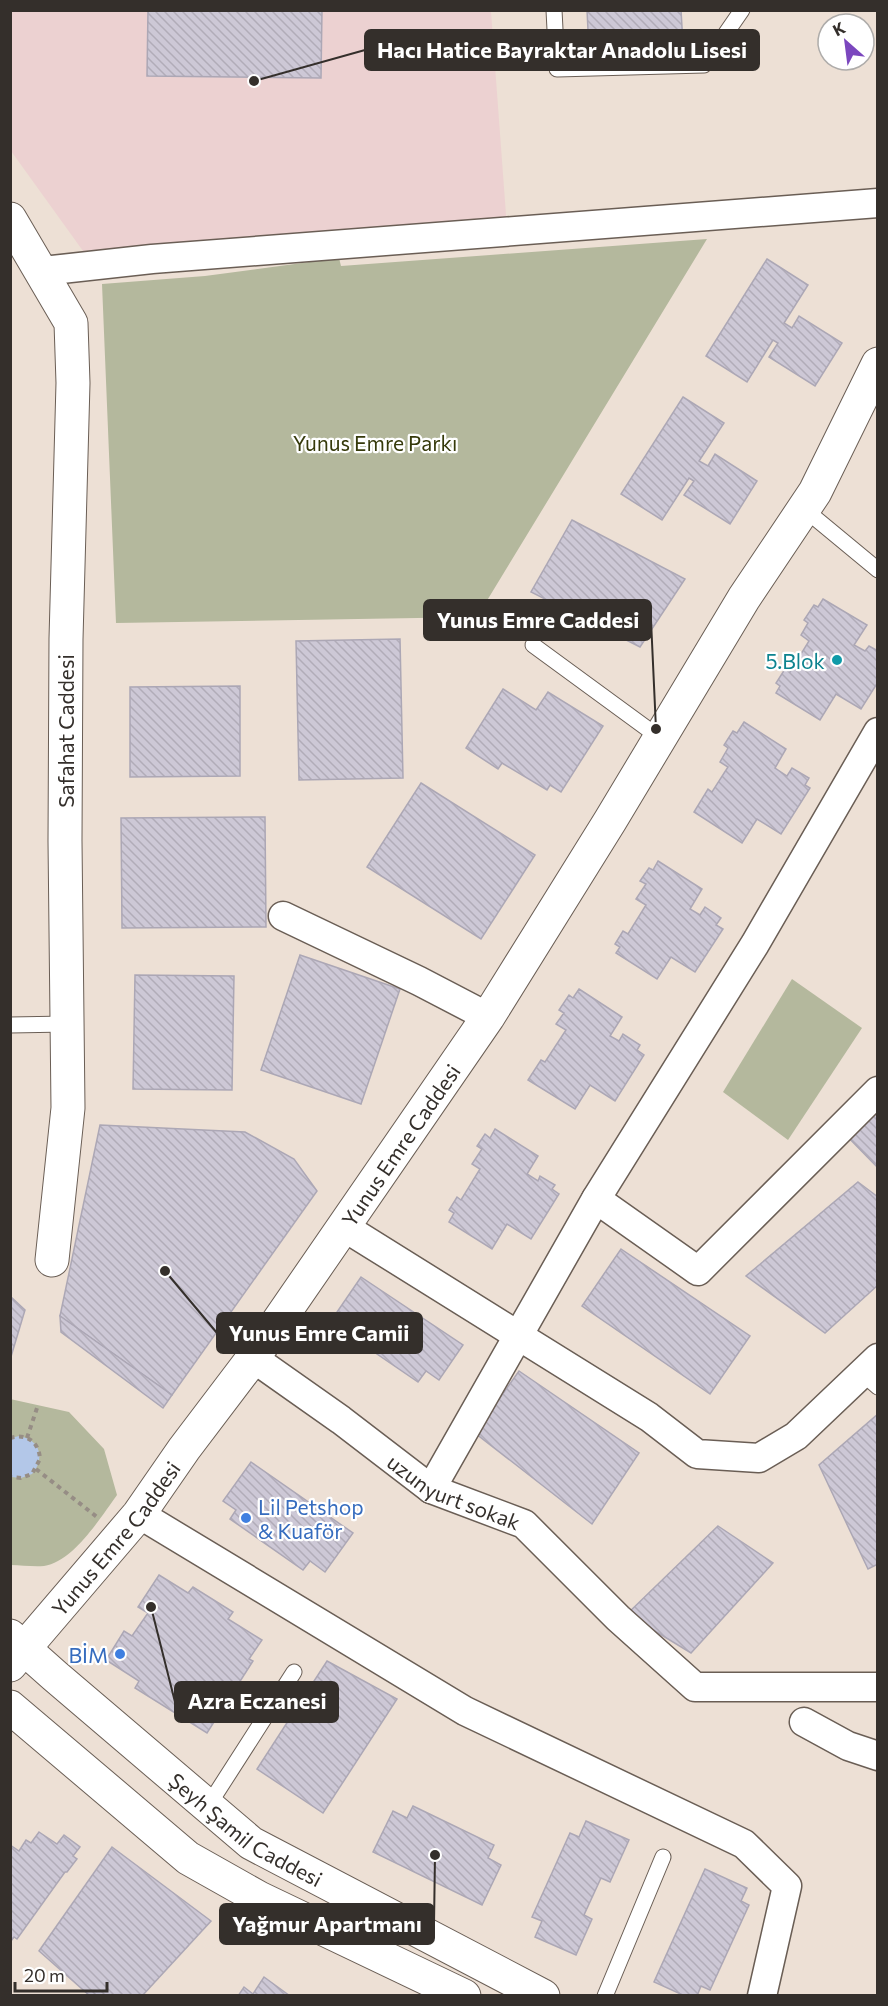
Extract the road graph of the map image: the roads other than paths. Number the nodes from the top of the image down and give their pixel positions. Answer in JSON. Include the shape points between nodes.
{"nodes":[{"id":1,"x":554,"y":10,"type":"edge"},
{"id":2,"x":742,"y":10,"type":"edge"},
{"id":3,"x":878,"y":204,"type":"edge"},
{"id":4,"x":10,"y":219,"type":"edge"},
{"id":5,"x":43,"y":271,"type":"junction"},
{"id":6,"x":878,"y":364,"type":"edge"},
{"id":7,"x":803,"y":508,"type":"junction"},
{"id":8,"x":878,"y":570,"type":"edge"},
{"id":9,"x":533,"y":645,"type":"dead end"},
{"id":10,"x":878,"y":732,"type":"edge"},
{"id":11,"x":660,"y":738,"type":"junction"},
{"id":12,"x":283,"y":916,"type":"dead end"},
{"id":13,"x":488,"y":1017,"type":"junction"},
{"id":14,"x":67,"y":1024,"type":"junction"},
{"id":15,"x":10,"y":1025,"type":"edge"},
{"id":16,"x":878,"y":1091,"type":"edge"},
{"id":17,"x":596,"y":1199,"type":"junction"},
{"id":18,"x":344,"y":1227,"type":"junction"},
{"id":19,"x":52,"y":1260,"type":"dead end"},
{"id":20,"x":518,"y":1336,"type":"junction"},
{"id":21,"x":253,"y":1358,"type":"junction"},
{"id":22,"x":872,"y":1373,"type":"edge"},
{"id":23,"x":431,"y":1489,"type":"junction"},
{"id":24,"x":139,"y":1514,"type":"junction"},
{"id":25,"x":15,"y":1650,"type":"edge"},
{"id":26,"x":294,"y":1672,"type":"dead end"},
{"id":27,"x":878,"y":1687,"type":"edge"},
{"id":28,"x":10,"y":1707,"type":"edge"},
{"id":29,"x":804,"y":1722,"type":"dead end"},
{"id":30,"x":878,"y":1756,"type":"edge"},
{"id":31,"x":208,"y":1806,"type":"junction"},
{"id":32,"x":663,"y":1857,"type":"dead end"},
{"id":33,"x":464,"y":1995,"type":"edge"},
{"id":34,"x":543,"y":1995,"type":"edge"},
{"id":35,"x":605,"y":1995,"type":"edge"},
{"id":36,"x":762,"y":1995,"type":"edge"}],
"edges":[{"from":1,"to":2,"type":"lane","via":[[557,69],[704,65]]},
{"from":3,"to":5,"type":"street"},
{"from":4,"to":5,"type":"street","name":"Safahat Caddesi"},
{"from":5,"to":14,"type":"street","name":"Safahat Caddesi","via":[[71,323],[73,384],[66,639]]},
{"from":6,"to":7,"type":"street","name":"Yunus Emre Caddesi"},
{"from":7,"to":8,"type":"lane"},
{"from":7,"to":11,"type":"street","name":"Yunus Emre Caddesi"},
{"from":9,"to":11,"type":"lane"},
{"from":10,"to":17,"type":"street","via":[[755,944]]},
{"from":11,"to":13,"type":"street","name":"Yunus Emre Caddesi"},
{"from":12,"to":13,"type":"street"},
{"from":13,"to":18,"type":"street","name":"Yunus Emre Caddesi"},
{"from":14,"to":15,"type":"lane"},
{"from":14,"to":19,"type":"street","name":"Safahat Caddesi","via":[[68,1108]]},
{"from":16,"to":17,"type":"street","via":[[698,1271]]},
{"from":17,"to":20,"type":"street"},
{"from":18,"to":20,"type":"street"},
{"from":18,"to":21,"type":"street","name":"Yunus Emre Caddesi"},
{"from":20,"to":22,"type":"street","via":[[649,1417],[698,1454],[759,1458],[796,1436]]},
{"from":20,"to":23,"type":"street"},
{"from":21,"to":23,"type":"street","name":"uzunyurt sokak"},
{"from":21,"to":24,"type":"street","name":"Yunus Emre Caddesi"},
{"from":23,"to":27,"type":"street","name":"uzunyurt sokak","via":[[525,1524],[618,1618],[695,1688]]},
{"from":24,"to":25,"type":"street","name":"Yunus Emre Caddesi"},
{"from":24,"to":36,"type":"street","via":[[465,1711],[744,1845],[787,1886]]},
{"from":25,"to":31,"type":"street","name":"Şeyh Şamil Caddesi"},
{"from":26,"to":31,"type":"lane"},
{"from":28,"to":33,"type":"street","name":"Şeyh Şamil Caddesi","via":[[188,1858],[259,1898]]},
{"from":29,"to":30,"type":"street","via":[[848,1746]]},
{"from":31,"to":34,"type":"street","name":"Şeyh Şamil Caddesi","via":[[251,1843]]},
{"from":32,"to":35,"type":"lane"}]}
